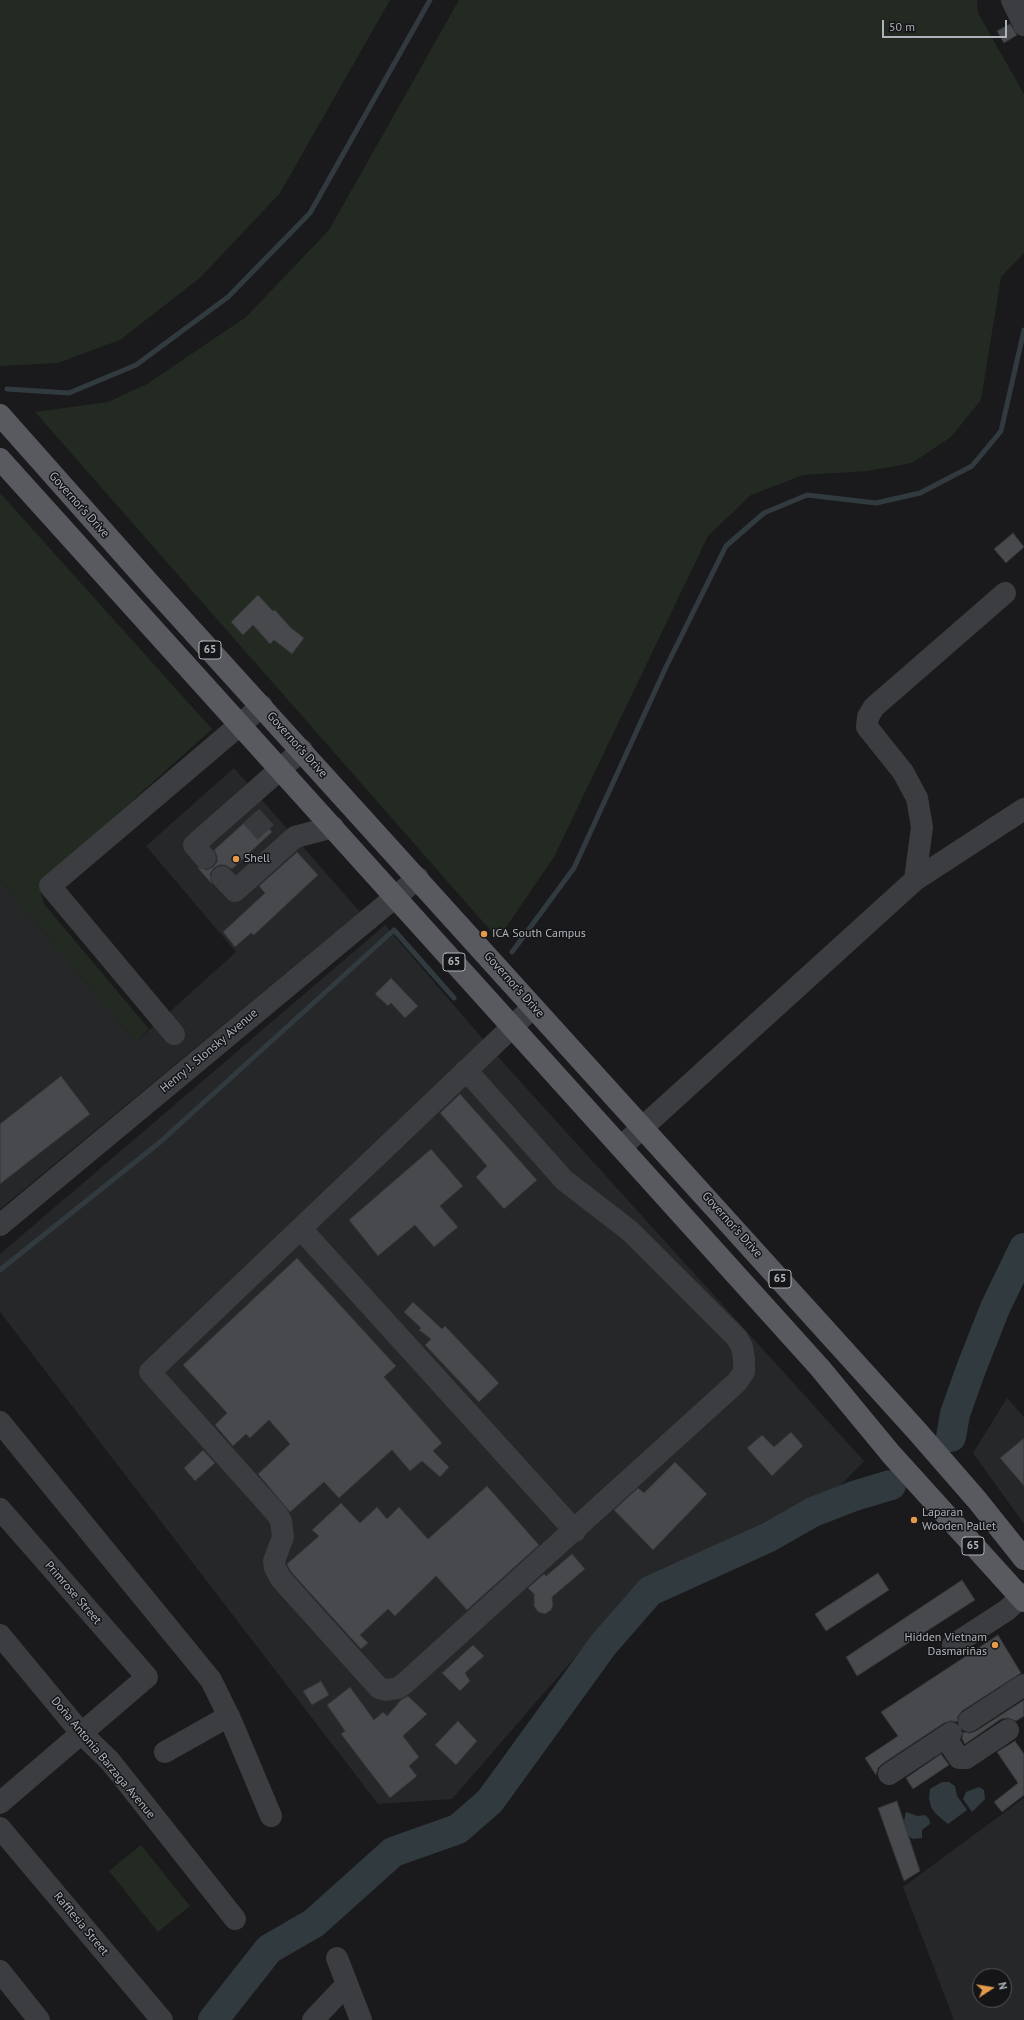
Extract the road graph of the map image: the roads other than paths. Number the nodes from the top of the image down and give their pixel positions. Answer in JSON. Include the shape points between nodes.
{"nodes":[{"id":1,"x":1012,"y":0,"type":"edge"},
{"id":2,"x":1024,"y":25,"type":"edge"},
{"id":3,"x":0,"y":416,"type":"edge"},
{"id":4,"x":0,"y":459,"type":"edge"},
{"id":5,"x":1005,"y":593,"type":"dead end"},
{"id":6,"x":262,"y":706,"type":"junction"},
{"id":7,"x":239,"y":726,"type":"junction"},
{"id":8,"x":302,"y":750,"type":"junction"},
{"id":9,"x":279,"y":769,"type":"junction"},
{"id":10,"x":1024,"y":809,"type":"edge"},
{"id":11,"x":332,"y":827,"type":"junction"},
{"id":12,"x":205,"y":858,"type":"dead end"},
{"id":13,"x":222,"y":877,"type":"dead end"},
{"id":14,"x":418,"y":878,"type":"junction"},
{"id":15,"x":915,"y":880,"type":"junction"},
{"id":16,"x":395,"y":897,"type":"junction"},
{"id":17,"x":533,"y":1007,"type":"junction"},
{"id":18,"x":513,"y":1026,"type":"junction"},
{"id":19,"x":174,"y":1034,"type":"dead end"},
{"id":20,"x":466,"y":1070,"type":"junction"},
{"id":21,"x":643,"y":1127,"type":"junction"},
{"id":22,"x":621,"y":1147,"type":"junction"},
{"id":23,"x":0,"y":1224,"type":"edge"},
{"id":24,"x":301,"y":1229,"type":"junction"},
{"id":25,"x":0,"y":1422,"type":"edge"},
{"id":26,"x":0,"y":1509,"type":"edge"},
{"id":27,"x":575,"y":1530,"type":"junction"},
{"id":28,"x":1024,"y":1559,"type":"edge"},
{"id":29,"x":1023,"y":1598,"type":"edge"},
{"id":30,"x":0,"y":1635,"type":"edge"},
{"id":31,"x":953,"y":1645,"type":"dead end"},
{"id":32,"x":1024,"y":1684,"type":"edge"},
{"id":33,"x":229,"y":1716,"type":"junction"},
{"id":34,"x":969,"y":1721,"type":"dead end"},
{"id":35,"x":1008,"y":1730,"type":"dead end"},
{"id":36,"x":82,"y":1734,"type":"junction"},
{"id":37,"x":165,"y":1752,"type":"dead end"},
{"id":38,"x":889,"y":1774,"type":"dead end"},
{"id":39,"x":0,"y":1803,"type":"edge"},
{"id":40,"x":271,"y":1816,"type":"dead end"},
{"id":41,"x":0,"y":1828,"type":"edge"},
{"id":42,"x":235,"y":1919,"type":"dead end"},
{"id":43,"x":336,"y":1958,"type":"dead end"},
{"id":44,"x":0,"y":1972,"type":"edge"},
{"id":45,"x":347,"y":1984,"type":"junction"},
{"id":46,"x":156,"y":2018,"type":"edge"},
{"id":47,"x":39,"y":2020,"type":"edge"},
{"id":48,"x":313,"y":2020,"type":"edge"},
{"id":49,"x":360,"y":2020,"type":"edge"}],
"edges":[{"from":1,"to":2,"type":"street"},
{"from":3,"to":6,"type":"main road","name":"Governor's Drive","number":"65"},
{"from":4,"to":7,"type":"main road","number":"65"},
{"from":5,"to":15,"type":"street","via":[[874,707],[868,717],[867,727],[903,772],[917,798],[922,827]]},
{"from":6,"to":7,"type":"street"},
{"from":6,"to":8,"type":"main road","name":"Governor's Drive","number":"65"},
{"from":7,"to":9,"type":"main road","number":"65"},
{"from":7,"to":19,"type":"street","via":[[50,886]]},
{"from":8,"to":9,"type":"street"},
{"from":8,"to":14,"type":"main road","name":"Governor's Drive","number":"65"},
{"from":9,"to":11,"type":"main road","number":"65"},
{"from":9,"to":12,"type":"street","via":[[246,810],[194,845]]},
{"from":10,"to":15,"type":"street"},
{"from":11,"to":13,"type":"street","via":[[275,843],[235,891]]},
{"from":11,"to":16,"type":"main road","number":"65"},
{"from":14,"to":16,"type":"street","name":"Henry J. Slonsky Avenue"},
{"from":14,"to":17,"type":"main road","name":"Governor's Drive","number":"65"},
{"from":15,"to":21,"type":"street"},
{"from":16,"to":18,"type":"main road","number":"65"},
{"from":16,"to":23,"type":"street","name":"Henry J. Slonsky Avenue"},
{"from":17,"to":18,"type":"street"},
{"from":17,"to":21,"type":"main road","name":"Governor's Drive","number":"65"},
{"from":18,"to":20,"type":"street"},
{"from":18,"to":22,"type":"main road","number":"65"},
{"from":20,"to":24,"type":"street"},
{"from":20,"to":27,"type":"street","via":[[564,1180],[630,1231],[736,1338],[743,1353],[744,1372],[737,1382]]},
{"from":21,"to":22,"type":"street"},
{"from":21,"to":28,"type":"main road","name":"Governor's Drive","number":"65","via":[[916,1430]]},
{"from":22,"to":29,"type":"main road","number":"65","via":[[820,1368],[927,1495]]},
{"from":24,"to":27,"type":"street"},
{"from":24,"to":27,"type":"street","via":[[150,1372],[277,1514],[281,1521],[283,1537],[274,1561],[281,1579],[380,1688],[392,1690],[406,1684]]},
{"from":25,"to":33,"type":"street","via":[[210,1680]]},
{"from":26,"to":36,"type":"street","name":"Primrose Street","via":[[147,1677]]},
{"from":29,"to":31,"type":"street"},
{"from":30,"to":36,"type":"street","name":"Doña Antonia Barzaga Avenue"},
{"from":32,"to":34,"type":"street"},
{"from":33,"to":37,"type":"street"},
{"from":33,"to":40,"type":"street"},
{"from":35,"to":38,"type":"street","via":[[966,1758],[959,1758],[948,1735]]},
{"from":36,"to":39,"type":"street"},
{"from":36,"to":42,"type":"street","name":"Doña Antonia Barzaga Avenue","via":[[110,1761]]},
{"from":41,"to":46,"type":"street","name":"Rafflesia Street"},
{"from":43,"to":45,"type":"street"},
{"from":44,"to":47,"type":"street"},
{"from":45,"to":48,"type":"street"},
{"from":45,"to":49,"type":"street"}]}
